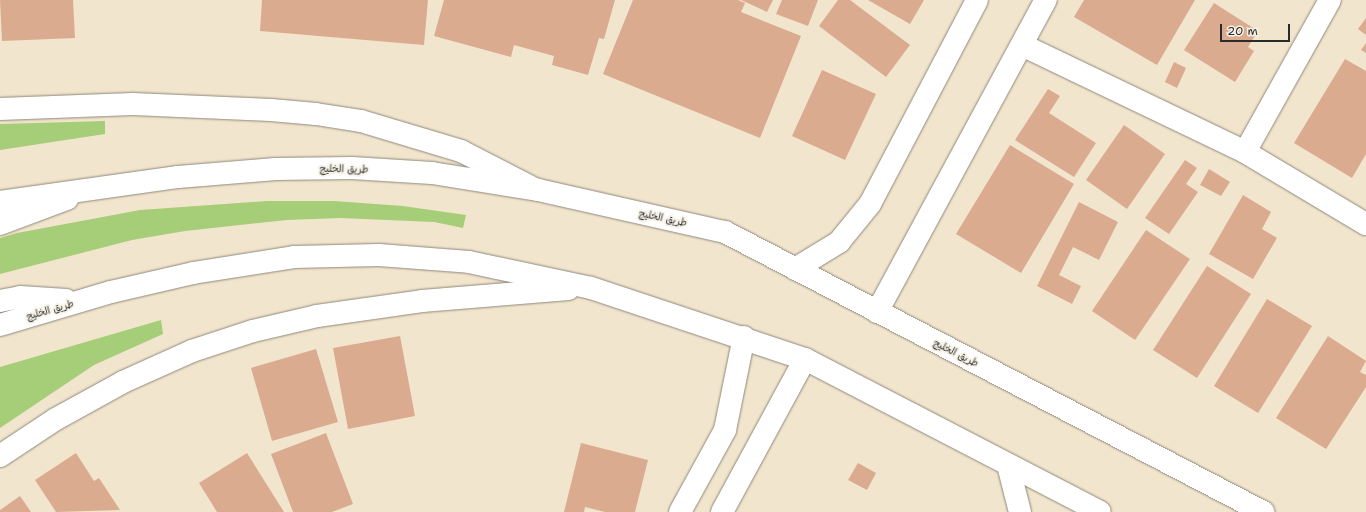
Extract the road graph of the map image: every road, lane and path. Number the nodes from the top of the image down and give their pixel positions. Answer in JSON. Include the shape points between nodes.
{"nodes":[{"id":1,"x":977,"y":0,"type":"edge"},
{"id":2,"x":1046,"y":0,"type":"edge"},
{"id":3,"x":1330,"y":0,"type":"edge"},
{"id":4,"x":1022,"y":45,"type":"junction"},
{"id":5,"x":0,"y":109,"type":"edge"},
{"id":6,"x":1245,"y":152,"type":"junction"},
{"id":7,"x":98,"y":187,"type":"junction"},
{"id":8,"x":538,"y":190,"type":"junction"},
{"id":9,"x":0,"y":202,"type":"edge"},
{"id":10,"x":0,"y":224,"type":"edge"},
{"id":11,"x":1366,"y":224,"type":"edge"},
{"id":12,"x":795,"y":269,"type":"junction"},
{"id":13,"x":590,"y":288,"type":"junction"},
{"id":14,"x":0,"y":301,"type":"edge"},
{"id":15,"x":82,"y":301,"type":"junction"},
{"id":16,"x":878,"y":312,"type":"junction"},
{"id":17,"x":0,"y":325,"type":"edge"},
{"id":18,"x":744,"y":337,"type":"junction"},
{"id":19,"x":805,"y":359,"type":"junction"},
{"id":20,"x":0,"y":456,"type":"edge"},
{"id":21,"x":1008,"y":465,"type":"junction"},
{"id":22,"x":680,"y":512,"type":"edge"},
{"id":23,"x":722,"y":512,"type":"edge"},
{"id":24,"x":1020,"y":512,"type":"edge"},
{"id":25,"x":1100,"y":512,"type":"edge"},
{"id":26,"x":1263,"y":512,"type":"edge"}],
"edges":[{"from":1,"to":12,"type":"main road","via":[[870,204],[839,242]]},
{"from":2,"to":4,"type":"main road"},
{"from":3,"to":6,"type":"main road"},
{"from":4,"to":6,"type":"main road"},
{"from":4,"to":16,"type":"main road"},
{"from":5,"to":8,"type":"main road","via":[[132,104],[271,110],[339,118],[411,134],[461,151]]},
{"from":6,"to":11,"type":"main road"},
{"from":7,"to":8,"type":"main road","name":"طريق الخليج","via":[[178,176],[276,169],[352,168],[432,173]]},
{"from":7,"to":9,"type":"main road","name":"طريق الخليج"},
{"from":7,"to":10,"type":"main road"},
{"from":8,"to":12,"type":"main road","name":"طريق الخليج","via":[[725,232]]},
{"from":12,"to":16,"type":"main road","name":"طريق الخليج"},
{"from":13,"to":15,"type":"main road","name":"طريق الخليج","via":[[469,262],[379,255],[294,257],[193,273]]},
{"from":13,"to":18,"type":"main road","name":"طريق الخليج"},
{"from":13,"to":20,"type":"main road","via":[[422,301],[317,316],[253,331],[192,351],[123,382],[56,419]]},
{"from":14,"to":15,"type":"main road","via":[[20,297]]},
{"from":15,"to":17,"type":"main road","name":"طريق الخليج"},
{"from":16,"to":26,"type":"main road","name":"طريق الخليج"},
{"from":18,"to":19,"type":"main road","name":"طريق الخليج"},
{"from":18,"to":22,"type":"main road","via":[[725,430]]},
{"from":19,"to":21,"type":"main road","name":"طريق الخليج"},
{"from":19,"to":23,"type":"main road"},
{"from":21,"to":24,"type":"main road"},
{"from":21,"to":25,"type":"main road","name":"طريق الخليج"}]}
